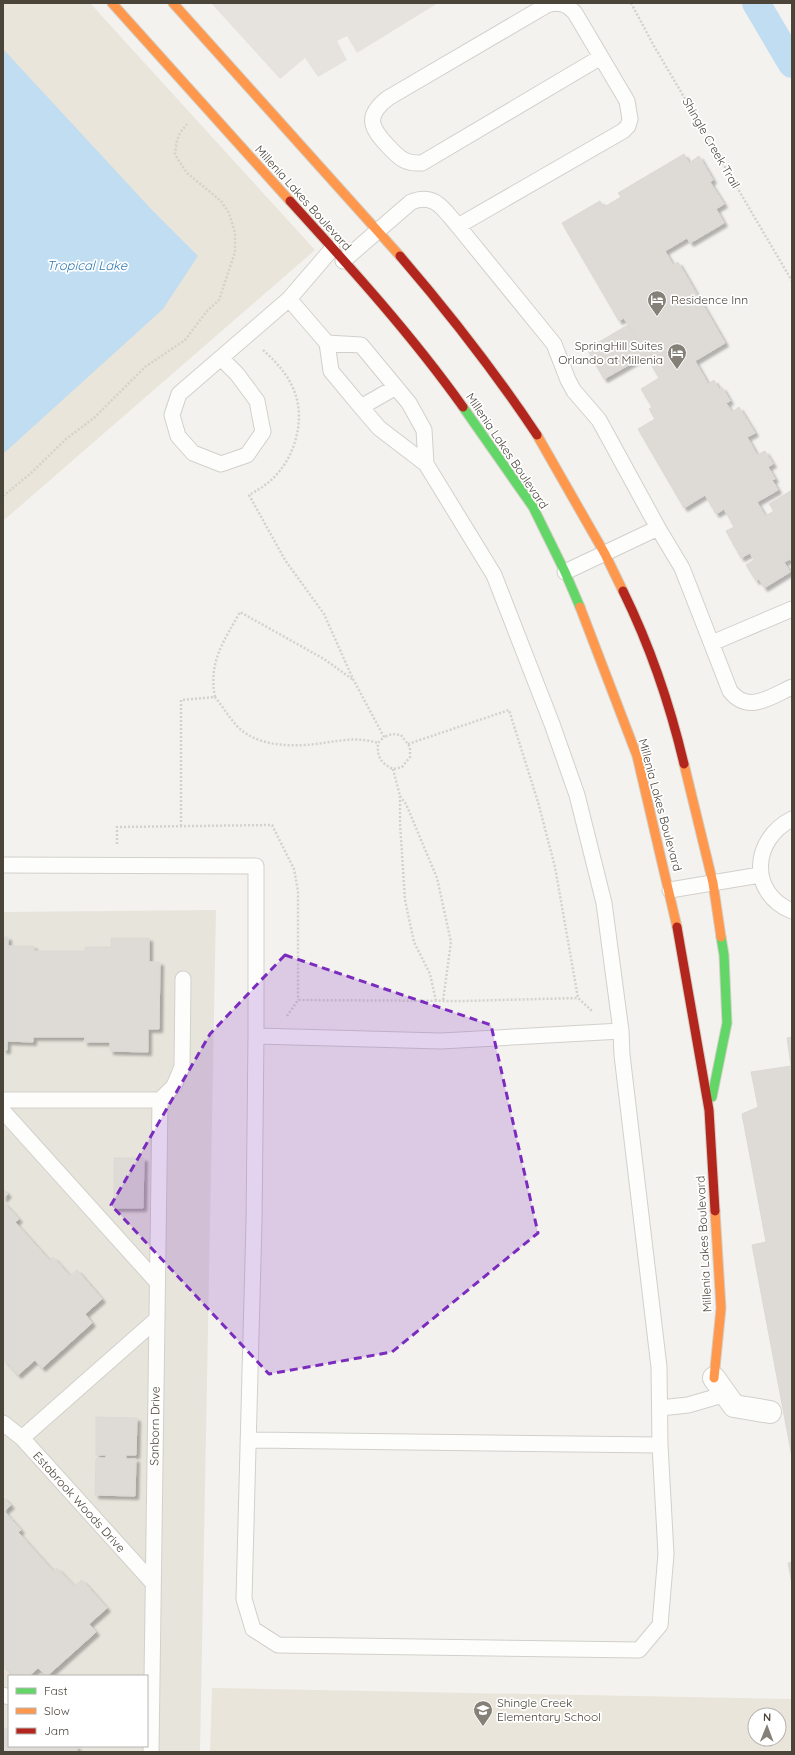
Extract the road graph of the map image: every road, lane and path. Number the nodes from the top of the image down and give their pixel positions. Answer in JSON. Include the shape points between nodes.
{"nodes":[{"id":1,"x":112,"y":3,"type":"edge"},
{"id":2,"x":173,"y":3,"type":"edge"},
{"id":3,"x":631,"y":3,"type":"edge"},
{"id":4,"x":601,"y":57,"type":"junction"},
{"id":5,"x":206,"y":108,"type":"junction"},
{"id":6,"x":458,"y":226,"type":"junction"},
{"id":7,"x":378,"y":230,"type":"junction"},
{"id":8,"x":332,"y":249,"type":"junction"},
{"id":9,"x":343,"y":260,"type":"junction"},
{"id":10,"x":792,"y":281,"type":"edge"},
{"id":11,"x":289,"y":299,"type":"junction"},
{"id":12,"x":327,"y":343,"type":"junction"},
{"id":13,"x":267,"y":344,"type":"dead end"},
{"id":14,"x":221,"y":358,"type":"junction"},
{"id":15,"x":396,"y":387,"type":"junction"},
{"id":16,"x":361,"y":407,"type":"junction"},
{"id":17,"x":426,"y":464,"type":"junction"},
{"id":18,"x":3,"y":496,"type":"edge"},
{"id":19,"x":658,"y":528,"type":"junction"},
{"id":20,"x":605,"y":554,"type":"junction"},
{"id":21,"x":565,"y":572,"type":"junction"},
{"id":22,"x":792,"y":609,"type":"edge"},
{"id":23,"x":712,"y":643,"type":"junction"},
{"id":24,"x":353,"y":679,"type":"junction"},
{"id":25,"x":792,"y":687,"type":"edge"},
{"id":26,"x":215,"y":697,"type":"junction"},
{"id":27,"x":384,"y":737,"type":"junction"},
{"id":28,"x":378,"y":743,"type":"junction"},
{"id":29,"x":408,"y":744,"type":"junction"},
{"id":30,"x":393,"y":769,"type":"junction"},
{"id":31,"x":400,"y":796,"type":"junction"},
{"id":32,"x":792,"y":819,"type":"edge"},
{"id":33,"x":181,"y":826,"type":"dead end"},
{"id":34,"x":3,"y":865,"type":"edge"},
{"id":35,"x":760,"y":875,"type":"junction"},
{"id":36,"x":713,"y":883,"type":"junction"},
{"id":37,"x":670,"y":890,"type":"junction"},
{"id":38,"x":792,"y":911,"type":"edge"},
{"id":39,"x":183,"y":979,"type":"dead end"},
{"id":40,"x":578,"y":998,"type":"junction"},
{"id":41,"x":436,"y":1001,"type":"junction"},
{"id":42,"x":443,"y":1001,"type":"junction"},
{"id":43,"x":617,"y":1032,"type":"junction"},
{"id":44,"x":256,"y":1036,"type":"junction"},
{"id":45,"x":274,"y":1036,"type":"junction"},
{"id":46,"x":3,"y":1100,"type":"edge"},
{"id":47,"x":160,"y":1100,"type":"junction"},
{"id":48,"x":709,"y":1110,"type":"junction"},
{"id":49,"x":3,"y":1111,"type":"edge"},
{"id":50,"x":157,"y":1282,"type":"junction"},
{"id":51,"x":157,"y":1319,"type":"junction"},
{"id":52,"x":720,"y":1386,"type":"junction"},
{"id":53,"x":660,"y":1408,"type":"junction"},
{"id":54,"x":777,"y":1411,"type":"dead end"},
{"id":55,"x":3,"y":1424,"type":"edge"},
{"id":56,"x":22,"y":1438,"type":"junction"},
{"id":57,"x":248,"y":1440,"type":"junction"},
{"id":58,"x":660,"y":1445,"type":"junction"},
{"id":59,"x":153,"y":1583,"type":"junction"},
{"id":60,"x":149,"y":1702,"type":"edge"},
{"id":61,"x":150,"y":1752,"type":"edge"}],
"edges":[{"from":1,"to":5,"type":"street","name":"Millenia Lakes Boulevard"},
{"from":2,"to":7,"type":"street","name":"Millenia Lakes Boulevard"},
{"from":3,"to":10,"type":"path","name":"Shingle Creek Trail"},
{"from":4,"to":4,"type":"lane","via":[[422,163],[400,159],[374,132],[373,117],[376,109],[388,98],[546,5],[561,3],[569,6]]},
{"from":4,"to":6,"type":"lane","via":[[627,101],[630,119],[628,126]]},
{"from":5,"to":8,"type":"street","name":"Millenia Lakes Boulevard"},
{"from":5,"to":18,"type":"path","via":[[180,133],[175,153],[187,173],[221,201],[229,213],[235,252],[219,300],[207,311],[185,340],[145,367],[94,418],[66,439]]},
{"from":6,"to":7,"type":"lane","via":[[436,202],[423,198],[411,202]]},
{"from":6,"to":19,"type":"lane","via":[[554,344],[574,391],[599,420]]},
{"from":7,"to":9,"type":"lane"},
{"from":7,"to":20,"type":"street","name":"Millenia Lakes Boulevard","via":[[446,308],[504,385],[548,451]]},
{"from":8,"to":9,"type":"street","name":"Millenia Lakes Boulevard"},
{"from":8,"to":11,"type":"lane"},
{"from":9,"to":21,"type":"street","name":"Millenia Lakes Boulevard","via":[[446,384],[533,507]]},
{"from":11,"to":12,"type":"lane"},
{"from":11,"to":14,"type":"lane"},
{"from":12,"to":15,"type":"lane","via":[[361,345]]},
{"from":12,"to":16,"type":"lane","via":[[332,371]]},
{"from":13,"to":24,"type":"path","via":[[262,348],[277,363],[294,389],[299,416],[296,444],[283,467],[269,482],[249,495],[285,560],[324,614]]},
{"from":14,"to":14,"type":"lane","via":[[179,394],[172,415],[178,436],[193,453],[221,464],[247,454],[263,432],[257,401]]},
{"from":15,"to":16,"type":"lane"},
{"from":15,"to":17,"type":"lane","via":[[409,403],[424,430]]},
{"from":16,"to":17,"type":"lane","via":[[379,428]]},
{"from":17,"to":43,"type":"lane","via":[[494,575],[577,795],[604,903]]},
{"from":19,"to":20,"type":"lane"},
{"from":19,"to":23,"type":"lane","via":[[682,568]]},
{"from":20,"to":21,"type":"lane"},
{"from":20,"to":36,"type":"street","name":"Millenia Lakes Boulevard","via":[[633,611],[672,714]]},
{"from":21,"to":37,"type":"street","name":"Millenia Lakes Boulevard","via":[[637,756]]},
{"from":22,"to":23,"type":"lane"},
{"from":23,"to":25,"type":"lane","via":[[730,691],[742,702],[757,703]]},
{"from":24,"to":26,"type":"path","via":[[324,659],[240,612],[217,655],[212,678]]},
{"from":24,"to":27,"type":"path"},
{"from":26,"to":28,"type":"path","via":[[240,729],[266,743],[305,746],[350,739],[365,739]]},
{"from":26,"to":33,"type":"path","via":[[181,700]]},
{"from":27,"to":28,"type":"path"},
{"from":27,"to":29,"type":"path","via":[[392,734],[401,735]]},
{"from":28,"to":30,"type":"path","via":[[380,760]]},
{"from":29,"to":30,"type":"path","via":[[410,757],[407,763]]},
{"from":29,"to":40,"type":"path","via":[[509,710],[555,867]]},
{"from":30,"to":31,"type":"path"},
{"from":31,"to":41,"type":"path","via":[[405,900],[414,942],[430,974]]},
{"from":31,"to":42,"type":"path","via":[[406,804],[437,878],[451,942]]},
{"from":32,"to":35,"type":"lane","via":[[781,824],[772,834],[761,861]]},
{"from":34,"to":44,"type":"lane","via":[[256,866]]},
{"from":35,"to":36,"type":"lane"},
{"from":35,"to":38,"type":"lane","via":[[772,898],[781,907]]},
{"from":36,"to":37,"type":"lane"},
{"from":36,"to":48,"type":"street","name":"Millenia Lakes Boulevard","via":[[724,955],[727,1023]]},
{"from":37,"to":48,"type":"street","name":"Millenia Lakes Boulevard"},
{"from":39,"to":47,"type":"lane","via":[[182,1067],[174,1086]]},
{"from":40,"to":42,"type":"path"},
{"from":40,"to":43,"type":"path"},
{"from":41,"to":42,"type":"path"},
{"from":41,"to":45,"type":"path","via":[[298,1000]]},
{"from":43,"to":45,"type":"lane","via":[[441,1041]]},
{"from":43,"to":53,"type":"lane","via":[[622,1055],[659,1366]]},
{"from":44,"to":45,"type":"lane"},
{"from":44,"to":57,"type":"lane"},
{"from":46,"to":47,"type":"lane"},
{"from":47,"to":50,"type":"lane","name":"Sanborn Drive"},
{"from":48,"to":52,"type":"street","name":"Millenia Lakes Boulevard","via":[[721,1308]]},
{"from":49,"to":50,"type":"lane"},
{"from":50,"to":51,"type":"lane","name":"Sanborn Drive"},
{"from":51,"to":56,"type":"lane"},
{"from":51,"to":59,"type":"lane","name":"Sanborn Drive"},
{"from":52,"to":53,"type":"lane","via":[[688,1405]]},
{"from":52,"to":54,"type":"street","via":[[734,1406]]},
{"from":53,"to":58,"type":"lane"},
{"from":55,"to":56,"type":"lane","name":"Estabrook Woods Drive"},
{"from":56,"to":59,"type":"lane","name":"Estabrook Woods Drive"},
{"from":57,"to":58,"type":"lane"},
{"from":57,"to":58,"type":"lane","via":[[244,1599],[253,1629],[278,1645],[639,1650],[660,1625],[666,1554]]},
{"from":59,"to":60,"type":"lane","name":"Sanborn Drive"},
{"from":60,"to":61,"type":"lane","name":"Sanborn Drive"}]}
